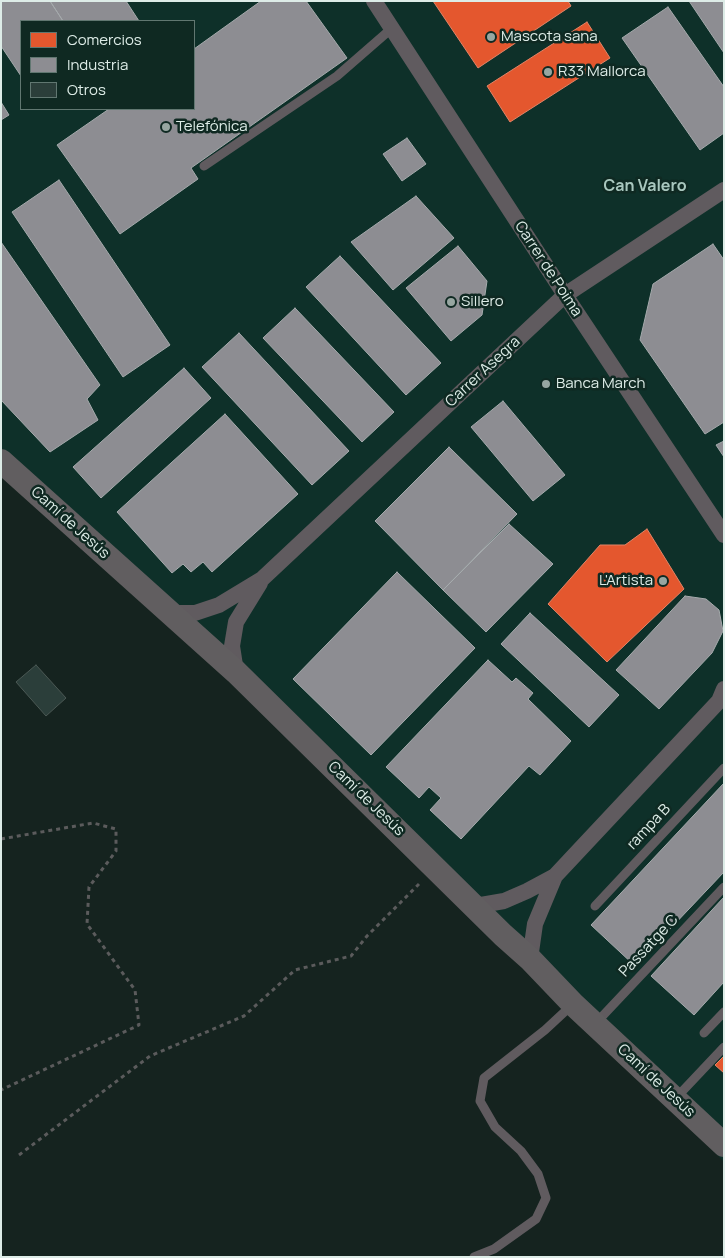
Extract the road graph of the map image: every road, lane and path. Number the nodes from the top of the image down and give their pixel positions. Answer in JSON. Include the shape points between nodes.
{"nodes":[{"id":1,"x":374,"y":1,"type":"edge"},
{"id":2,"x":391,"y":29,"type":"junction"},
{"id":3,"x":204,"y":166,"type":"dead end"},
{"id":4,"x":724,"y":190,"type":"edge"},
{"id":5,"x":565,"y":295,"type":"junction"},
{"id":6,"x":1,"y":461,"type":"edge"},
{"id":7,"x":724,"y":535,"type":"edge"},
{"id":8,"x":262,"y":579,"type":"junction"},
{"id":9,"x":171,"y":613,"type":"junction"},
{"id":10,"x":236,"y":672,"type":"junction"},
{"id":11,"x":722,"y":697,"type":"edge"},
{"id":12,"x":724,"y":768,"type":"edge"},
{"id":13,"x":1,"y":839,"type":"edge"},
{"id":14,"x":436,"y":868,"type":"junction"},
{"id":15,"x":554,"y":876,"type":"junction"},
{"id":16,"x":724,"y":887,"type":"edge"},
{"id":17,"x":475,"y":906,"type":"junction"},
{"id":18,"x":595,"y":906,"type":"dead end"},
{"id":19,"x":530,"y":959,"type":"junction"},
{"id":20,"x":573,"y":1004,"type":"junction"},
{"id":21,"x":724,"y":1012,"type":"edge"},
{"id":22,"x":595,"y":1024,"type":"junction"},
{"id":23,"x":704,"y":1033,"type":"dead end"},
{"id":24,"x":724,"y":1046,"type":"edge"},
{"id":25,"x":1,"y":1090,"type":"edge"},
{"id":26,"x":675,"y":1099,"type":"junction"},
{"id":27,"x":724,"y":1144,"type":"edge"},
{"id":28,"x":19,"y":1155,"type":"dead end"},
{"id":29,"x":474,"y":1257,"type":"edge"}],
"edges":[{"from":1,"to":2,"type":"street","name":"Carrer de Poima"},
{"from":2,"to":3,"type":"lane","via":[[336,76]]},
{"from":2,"to":5,"type":"street","name":"Carrer de Poima"},
{"from":4,"to":5,"type":"street","name":"Carrer Asegra"},
{"from":5,"to":7,"type":"street","name":"Carrer de Poima"},
{"from":5,"to":8,"type":"street","name":"Carrer Asegra"},
{"from":6,"to":9,"type":"street","name":"Camí de Jesús"},
{"from":8,"to":9,"type":"street","via":[[219,606],[195,613]]},
{"from":8,"to":10,"type":"street","via":[[236,622],[232,646]]},
{"from":9,"to":10,"type":"street","name":"Camí de Jesús"},
{"from":10,"to":14,"type":"street","name":"Camí de Jesús"},
{"from":11,"to":15,"type":"street"},
{"from":12,"to":18,"type":"lane","name":"rampa B"},
{"from":13,"to":25,"type":"path","via":[[93,823],[116,829],[116,851],[89,887],[87,924],[135,990],[139,1025]]},
{"from":14,"to":17,"type":"street","name":"Camí de Jesús"},
{"from":14,"to":28,"type":"path","via":[[351,956],[295,970],[244,1016],[150,1056]]},
{"from":15,"to":17,"type":"street","via":[[504,901]]},
{"from":15,"to":19,"type":"street","via":[[535,924]]},
{"from":16,"to":22,"type":"lane","name":"Passatge C"},
{"from":17,"to":19,"type":"street","name":"Camí de Jesús"},
{"from":19,"to":20,"type":"street","name":"Camí de Jesús"},
{"from":20,"to":22,"type":"street","name":"Camí de Jesús"},
{"from":20,"to":29,"type":"lane","via":[[484,1078],[480,1101],[495,1127],[521,1151],[538,1174],[546,1198],[536,1219],[494,1249]]},
{"from":21,"to":23,"type":"lane"},
{"from":22,"to":26,"type":"street","name":"Camí de Jesús"},
{"from":24,"to":26,"type":"lane"},
{"from":26,"to":27,"type":"street","name":"Camí de Jesús"}]}
